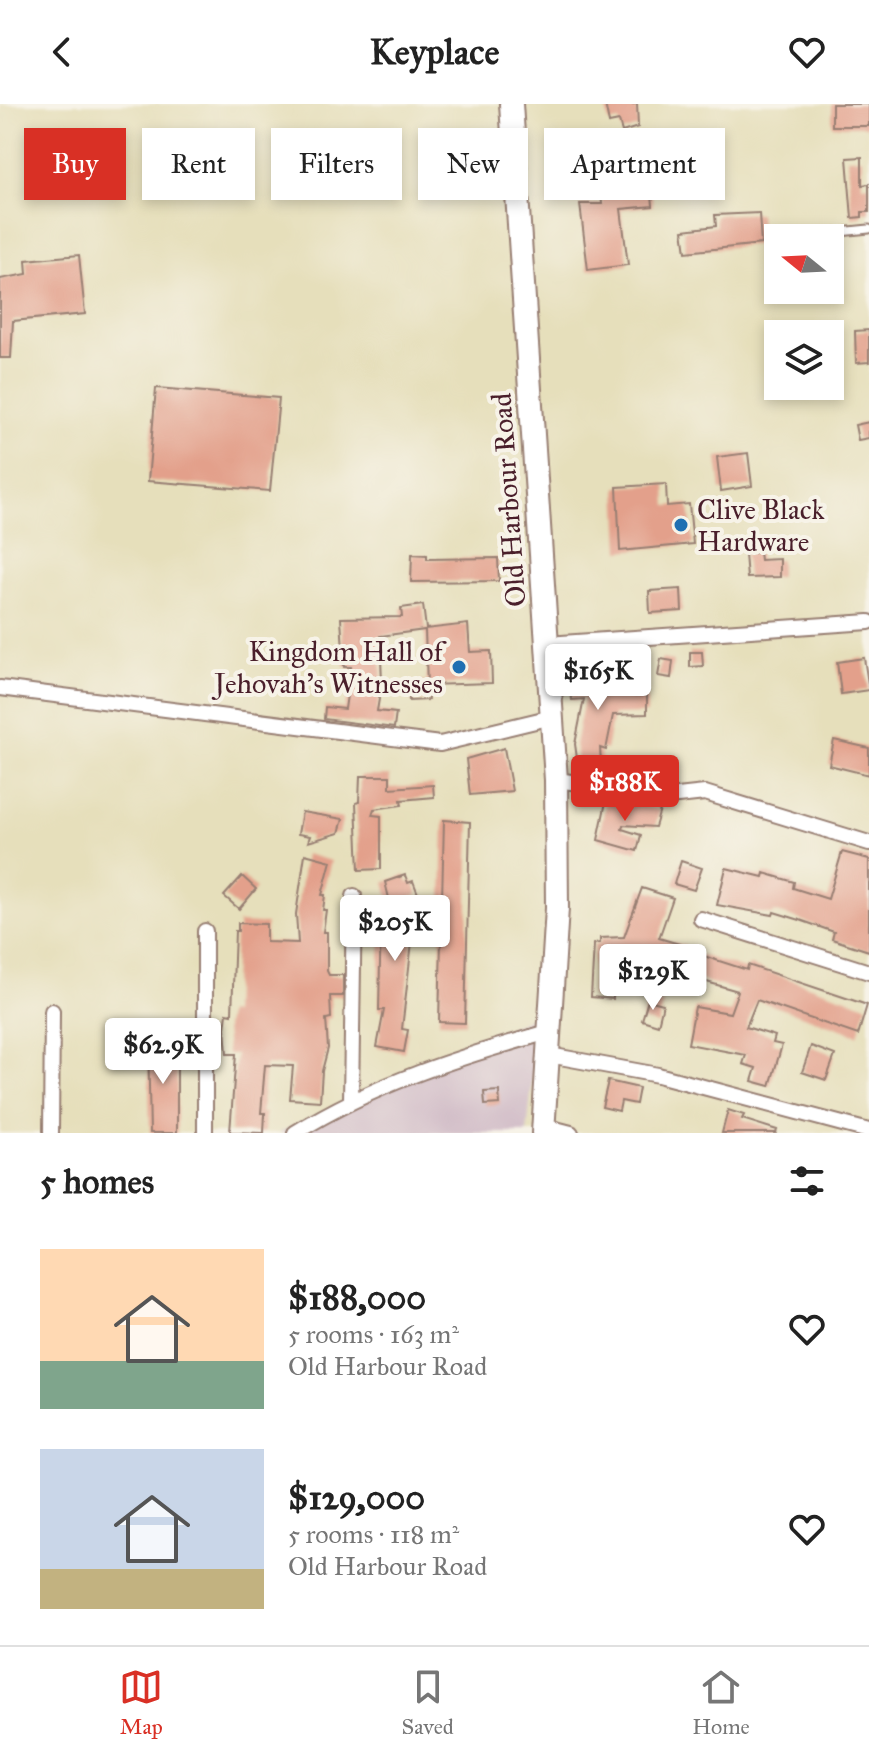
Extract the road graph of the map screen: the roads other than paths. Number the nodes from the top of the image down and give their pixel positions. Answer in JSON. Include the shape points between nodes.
{"nodes":[{"id":1,"x":511,"y":104,"type":"edge"},
{"id":2,"x":869,"y":229,"type":"edge"},
{"id":3,"x":844,"y":232,"type":"edge"},
{"id":4,"x":869,"y":622,"type":"edge"},
{"id":5,"x":547,"y":644,"type":"junction"},
{"id":6,"x":0,"y":688,"type":"edge"},
{"id":7,"x":552,"y":717,"type":"junction"},
{"id":8,"x":556,"y":780,"type":"junction"},
{"id":9,"x":869,"y":843,"type":"edge"},
{"id":10,"x":354,"y":896,"type":"dead end"},
{"id":11,"x":701,"y":919,"type":"dead end"},
{"id":12,"x":205,"y":931,"type":"dead end"},
{"id":13,"x":869,"y":972,"type":"edge"},
{"id":14,"x":52,"y":1011,"type":"dead end"},
{"id":15,"x":552,"y":1031,"type":"junction"},
{"id":16,"x":549,"y":1055,"type":"junction"},
{"id":17,"x":351,"y":1101,"type":"junction"},
{"id":18,"x":544,"y":1130,"type":"edge"},
{"id":19,"x":869,"y":1131,"type":"edge"},
{"id":20,"x":51,"y":1133,"type":"edge"},
{"id":21,"x":205,"y":1133,"type":"edge"},
{"id":22,"x":295,"y":1133,"type":"edge"},
{"id":23,"x":571,"y":1133,"type":"edge"}],
"edges":[{"from":1,"to":5,"type":"main road","name":"Old Harbour Road"},
{"from":2,"to":3,"type":"lane"},
{"from":4,"to":5,"type":"street"},
{"from":5,"to":7,"type":"main road","name":"Old Harbour Road"},
{"from":6,"to":7,"type":"street","via":[[440,744]]},
{"from":7,"to":8,"type":"main road","name":"Old Harbour Road"},
{"from":8,"to":9,"type":"street","via":[[650,799],[705,793]]},
{"from":8,"to":15,"type":"main road","name":"Old Harbour Road"},
{"from":10,"to":17,"type":"street"},
{"from":11,"to":13,"type":"street"},
{"from":12,"to":21,"type":"street"},
{"from":14,"to":20,"type":"street"},
{"from":15,"to":16,"type":"main road","name":"Old Harbour Road"},
{"from":15,"to":17,"type":"street","via":[[446,1060]]},
{"from":16,"to":18,"type":"main road","name":"Old Harbour Road"},
{"from":16,"to":19,"type":"street","via":[[658,1075]]},
{"from":17,"to":22,"type":"street"},
{"from":18,"to":23,"type":"street"}]}
